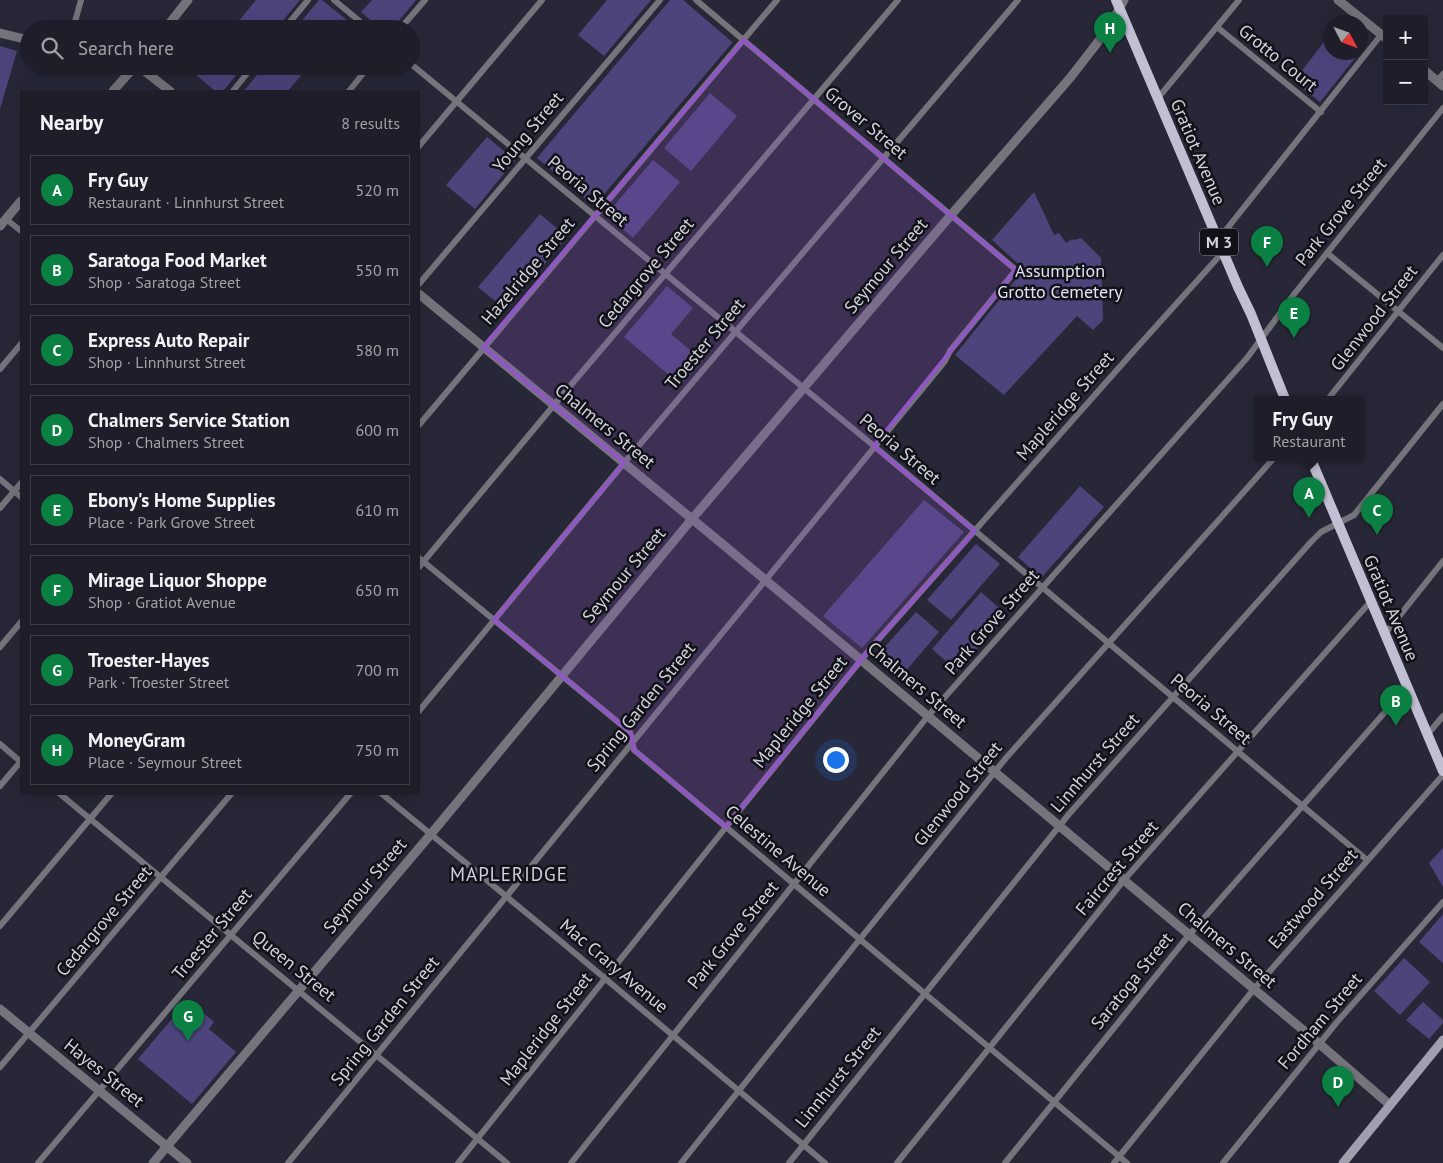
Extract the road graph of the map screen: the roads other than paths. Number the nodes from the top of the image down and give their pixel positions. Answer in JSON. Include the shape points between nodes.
{"nodes":[{"id":1,"x":81,"y":0,"type":"edge"},
{"id":2,"x":188,"y":0,"type":"edge"},
{"id":3,"x":308,"y":0,"type":"edge"},
{"id":4,"x":334,"y":0,"type":"edge"},
{"id":5,"x":425,"y":0,"type":"edge"},
{"id":6,"x":542,"y":0,"type":"edge"},
{"id":7,"x":660,"y":0,"type":"edge"},
{"id":8,"x":696,"y":0,"type":"edge"},
{"id":9,"x":777,"y":0,"type":"edge"},
{"id":10,"x":898,"y":0,"type":"edge"},
{"id":11,"x":1018,"y":0,"type":"edge"},
{"id":12,"x":1239,"y":0,"type":"edge"},
{"id":13,"x":1338,"y":0,"type":"edge"},
{"id":14,"x":1120,"y":3,"type":"edge"},
{"id":15,"x":75,"y":20,"type":"edge"},
{"id":16,"x":172,"y":20,"type":"edge"},
{"id":17,"x":291,"y":20,"type":"edge"},
{"id":18,"x":358,"y":20,"type":"edge"},
{"id":19,"x":408,"y":20,"type":"edge"},
{"id":20,"x":1217,"y":27,"type":"junction"},
{"id":21,"x":0,"y":33,"type":"edge"},
{"id":22,"x":1383,"y":36,"type":"edge"},
{"id":23,"x":20,"y":38,"type":"edge"},
{"id":24,"x":1383,"y":38,"type":"edge"},
{"id":25,"x":744,"y":40,"type":"junction"},
{"id":26,"x":420,"y":71,"type":"edge"},
{"id":27,"x":1428,"y":72,"type":"edge"},
{"id":28,"x":126,"y":75,"type":"edge"},
{"id":29,"x":150,"y":75,"type":"edge"},
{"id":30,"x":246,"y":75,"type":"edge"},
{"id":31,"x":362,"y":75,"type":"edge"},
{"id":32,"x":1441,"y":80,"type":"edge"},
{"id":33,"x":114,"y":90,"type":"edge"},
{"id":34,"x":169,"y":90,"type":"edge"},
{"id":35,"x":234,"y":90,"type":"edge"},
{"id":36,"x":350,"y":90,"type":"edge"},
{"id":37,"x":1158,"y":98,"type":"junction"},
{"id":38,"x":814,"y":99,"type":"junction"},
{"id":39,"x":456,"y":101,"type":"junction"},
{"id":40,"x":1443,"y":108,"type":"edge"},
{"id":41,"x":1321,"y":112,"type":"junction"},
{"id":42,"x":420,"y":145,"type":"edge"},
{"id":43,"x":525,"y":158,"type":"junction"},
{"id":44,"x":884,"y":158,"type":"junction"},
{"id":45,"x":20,"y":201,"type":"edge"},
{"id":46,"x":951,"y":214,"type":"junction"},
{"id":47,"x":595,"y":215,"type":"junction"},
{"id":48,"x":3,"y":222,"type":"edge"},
{"id":49,"x":20,"y":230,"type":"edge"},
{"id":50,"x":1218,"y":240,"type":"junction"},
{"id":51,"x":1223,"y":252,"type":"junction"},
{"id":52,"x":1327,"y":253,"type":"junction"},
{"id":53,"x":1443,"y":255,"type":"edge"},
{"id":54,"x":1016,"y":270,"type":"joint"},
{"id":55,"x":665,"y":274,"type":"junction"},
{"id":56,"x":420,"y":283,"type":"edge"},
{"id":57,"x":420,"y":295,"type":"edge"},
{"id":58,"x":1398,"y":312,"type":"junction"},
{"id":59,"x":735,"y":332,"type":"junction"},
{"id":60,"x":1260,"y":339,"type":"junction"},
{"id":61,"x":20,"y":345,"type":"edge"},
{"id":62,"x":483,"y":347,"type":"junction"},
{"id":63,"x":1443,"y":348,"type":"edge"},
{"id":64,"x":0,"y":369,"type":"edge"},
{"id":65,"x":803,"y":388,"type":"junction"},
{"id":66,"x":1285,"y":396,"type":"edge"},
{"id":67,"x":1330,"y":396,"type":"edge"},
{"id":68,"x":1443,"y":404,"type":"edge"},
{"id":69,"x":554,"y":405,"type":"junction"},
{"id":70,"x":420,"y":423,"type":"edge"},
{"id":71,"x":874,"y":446,"type":"junction"},
{"id":72,"x":1271,"y":461,"type":"edge"},
{"id":73,"x":1312,"y":461,"type":"edge"},
{"id":74,"x":624,"y":463,"type":"junction"},
{"id":75,"x":0,"y":479,"type":"edge"},
{"id":76,"x":20,"y":484,"type":"edge"},
{"id":77,"x":14,"y":491,"type":"junction"},
{"id":78,"x":20,"y":496,"type":"edge"},
{"id":79,"x":0,"y":508,"type":"edge"},
{"id":80,"x":692,"y":519,"type":"junction"},
{"id":81,"x":1338,"y":523,"type":"junction"},
{"id":82,"x":975,"y":531,"type":"junction"},
{"id":83,"x":1443,"y":561,"type":"edge"},
{"id":84,"x":420,"y":562,"type":"edge"},
{"id":85,"x":765,"y":579,"type":"junction"},
{"id":86,"x":1042,"y":587,"type":"junction"},
{"id":87,"x":1371,"y":601,"type":"junction"},
{"id":88,"x":494,"y":620,"type":"junction"},
{"id":89,"x":20,"y":623,"type":"edge"},
{"id":90,"x":1385,"y":634,"type":"junction"},
{"id":91,"x":1108,"y":643,"type":"junction"},
{"id":92,"x":0,"y":647,"type":"edge"},
{"id":93,"x":862,"y":660,"type":"junction"},
{"id":94,"x":562,"y":676,"type":"junction"},
{"id":95,"x":1407,"y":687,"type":"junction"},
{"id":96,"x":1173,"y":697,"type":"junction"},
{"id":97,"x":420,"y":710,"type":"edge"},
{"id":98,"x":928,"y":716,"type":"junction"},
{"id":99,"x":1443,"y":716,"type":"edge"},
{"id":100,"x":1428,"y":735,"type":"junction"},
{"id":101,"x":632,"y":741,"type":"junction"},
{"id":102,"x":0,"y":744,"type":"edge"},
{"id":103,"x":1238,"y":751,"type":"junction"},
{"id":104,"x":20,"y":760,"type":"edge"},
{"id":105,"x":20,"y":762,"type":"edge"},
{"id":106,"x":995,"y":772,"type":"junction"},
{"id":107,"x":1443,"y":773,"type":"edge"},
{"id":108,"x":0,"y":786,"type":"edge"},
{"id":109,"x":61,"y":795,"type":"edge"},
{"id":110,"x":110,"y":795,"type":"edge"},
{"id":111,"x":230,"y":795,"type":"edge"},
{"id":112,"x":349,"y":795,"type":"edge"},
{"id":113,"x":383,"y":795,"type":"edge"},
{"id":114,"x":1303,"y":806,"type":"junction"},
{"id":115,"x":90,"y":818,"type":"junction"},
{"id":116,"x":1060,"y":826,"type":"junction"},
{"id":117,"x":726,"y":827,"type":"junction"},
{"id":118,"x":431,"y":834,"type":"junction"},
{"id":119,"x":1367,"y":860,"type":"junction"},
{"id":120,"x":161,"y":877,"type":"junction"},
{"id":121,"x":1124,"y":880,"type":"junction"},
{"id":122,"x":794,"y":883,"type":"junction"},
{"id":123,"x":506,"y":896,"type":"junction"},
{"id":124,"x":1443,"y":902,"type":"edge"},
{"id":125,"x":0,"y":926,"type":"edge"},
{"id":126,"x":231,"y":934,"type":"junction"},
{"id":127,"x":1189,"y":934,"type":"junction"},
{"id":128,"x":860,"y":939,"type":"junction"},
{"id":129,"x":605,"y":978,"type":"junction"},
{"id":130,"x":1254,"y":989,"type":"junction"},
{"id":131,"x":299,"y":990,"type":"junction"},
{"id":132,"x":925,"y":993,"type":"junction"},
{"id":133,"x":0,"y":1009,"type":"edge"},
{"id":134,"x":29,"y":1033,"type":"junction"},
{"id":135,"x":673,"y":1035,"type":"junction"},
{"id":136,"x":1443,"y":1040,"type":"edge"},
{"id":137,"x":1319,"y":1044,"type":"junction"},
{"id":138,"x":990,"y":1048,"type":"junction"},
{"id":139,"x":377,"y":1054,"type":"junction"},
{"id":140,"x":0,"y":1067,"type":"edge"},
{"id":141,"x":738,"y":1090,"type":"junction"},
{"id":142,"x":100,"y":1091,"type":"junction"},
{"id":143,"x":1054,"y":1102,"type":"junction"},
{"id":144,"x":1390,"y":1105,"type":"junction"},
{"id":145,"x":478,"y":1138,"type":"junction"},
{"id":146,"x":803,"y":1145,"type":"junction"},
{"id":147,"x":167,"y":1146,"type":"junction"},
{"id":148,"x":1119,"y":1156,"type":"junction"},
{"id":149,"x":38,"y":1163,"type":"edge"},
{"id":150,"x":153,"y":1163,"type":"edge"},
{"id":151,"x":187,"y":1163,"type":"edge"},
{"id":152,"x":288,"y":1163,"type":"edge"},
{"id":153,"x":458,"y":1163,"type":"edge"},
{"id":154,"x":507,"y":1163,"type":"edge"},
{"id":155,"x":571,"y":1163,"type":"edge"},
{"id":156,"x":681,"y":1163,"type":"edge"},
{"id":157,"x":789,"y":1163,"type":"edge"},
{"id":158,"x":825,"y":1163,"type":"edge"},
{"id":159,"x":897,"y":1163,"type":"edge"},
{"id":160,"x":1005,"y":1163,"type":"edge"},
{"id":161,"x":1114,"y":1163,"type":"edge"},
{"id":162,"x":1127,"y":1163,"type":"edge"},
{"id":163,"x":1223,"y":1163,"type":"edge"},
{"id":164,"x":1343,"y":1163,"type":"edge"}],
"edges":[{"from":1,"to":15,"type":"street"},
{"from":2,"to":16,"type":"street"},
{"from":3,"to":17,"type":"street"},
{"from":4,"to":18,"type":"street"},
{"from":5,"to":19,"type":"street"},
{"from":6,"to":39,"type":"street"},
{"from":7,"to":43,"type":"street","name":"Young Street"},
{"from":8,"to":25,"type":"street","name":"Grover Street"},
{"from":9,"to":25,"type":"street","name":"Hazelridge Street"},
{"from":10,"to":38,"type":"street","name":"Cedargrove Street"},
{"from":11,"to":44,"type":"street","name":"Troester Street"},
{"from":12,"to":20,"type":"street"},
{"from":13,"to":22,"type":"street"},
{"from":14,"to":37,"type":"main road","name":"Gratiot Avenue","number":"M 3"},
{"from":14,"to":46,"type":"street","name":"Seymour Street","via":[[1108,30],[1070,78]]},
{"from":20,"to":37,"type":"street"},
{"from":20,"to":41,"type":"street","name":"Grotto Court"},
{"from":21,"to":23,"type":"street"},
{"from":24,"to":41,"type":"street"},
{"from":25,"to":38,"type":"street","name":"Grover Street"},
{"from":25,"to":47,"type":"street","name":"Hazelridge Street"},
{"from":26,"to":39,"type":"street","name":"Peoria Street"},
{"from":27,"to":32,"type":"street"},
{"from":28,"to":33,"type":"street"},
{"from":29,"to":34,"type":"street"},
{"from":30,"to":35,"type":"street"},
{"from":31,"to":36,"type":"street"},
{"from":37,"to":50,"type":"main road","name":"Gratiot Avenue","number":"M 3"},
{"from":38,"to":44,"type":"street","name":"Grover Street"},
{"from":38,"to":55,"type":"street","name":"Cedargrove Street"},
{"from":39,"to":42,"type":"street"},
{"from":39,"to":43,"type":"street","name":"Peoria Street"},
{"from":40,"to":52,"type":"street","name":"Park Grove Street"},
{"from":41,"to":50,"type":"street"},
{"from":43,"to":47,"type":"street","name":"Peoria Street"},
{"from":43,"to":56,"type":"street","name":"Young Street"},
{"from":44,"to":46,"type":"street","name":"Grover Street"},
{"from":44,"to":59,"type":"street","name":"Troester Street"},
{"from":45,"to":48,"type":"street"},
{"from":46,"to":54,"type":"street","name":"Grover Street"},
{"from":46,"to":65,"type":"street","name":"Seymour Street"},
{"from":47,"to":55,"type":"street","name":"Peoria Street"},
{"from":47,"to":62,"type":"street","name":"Hazelridge Street"},
{"from":48,"to":49,"type":"street"},
{"from":50,"to":51,"type":"main road","name":"Gratiot Avenue","number":"M 3"},
{"from":51,"to":60,"type":"main road","name":"Gratiot Avenue","number":"M 3"},
{"from":51,"to":82,"type":"street","name":"Mapleridge Street"},
{"from":52,"to":58,"type":"street"},
{"from":52,"to":60,"type":"street","name":"Park Grove Street"},
{"from":53,"to":58,"type":"street","name":"Glenwood Street"},
{"from":54,"to":71,"type":"street","name":"Spring Garden Street"},
{"from":55,"to":59,"type":"street","name":"Peoria Street"},
{"from":55,"to":69,"type":"street","name":"Cedargrove Street"},
{"from":57,"to":62,"type":"street","name":"Chalmers Street"},
{"from":58,"to":63,"type":"street"},
{"from":58,"to":67,"type":"street","name":"Glenwood Street"},
{"from":59,"to":65,"type":"street","name":"Peoria Street"},
{"from":59,"to":74,"type":"street","name":"Troester Street"},
{"from":60,"to":66,"type":"main road","name":"Gratiot Avenue","number":"M 3"},
{"from":60,"to":86,"type":"street","name":"Park Grove Street","via":[[1247,358]]},
{"from":61,"to":64,"type":"street"},
{"from":62,"to":69,"type":"street","name":"Chalmers Street"},
{"from":62,"to":70,"type":"street","name":"Hazelridge Street"},
{"from":65,"to":71,"type":"street","name":"Peoria Street"},
{"from":65,"to":80,"type":"street","name":"Seymour Street"},
{"from":68,"to":81,"type":"street","name":"Linnhurst Street","via":[[1354,515]]},
{"from":69,"to":74,"type":"street","name":"Chalmers Street"},
{"from":69,"to":84,"type":"street","name":"Cedargrove Street"},
{"from":71,"to":82,"type":"street","name":"Peoria Street"},
{"from":71,"to":85,"type":"street","name":"Spring Garden Street"},
{"from":72,"to":91,"type":"street","name":"Glenwood Street"},
{"from":73,"to":81,"type":"main road","name":"Gratiot Avenue"},
{"from":74,"to":80,"type":"street","name":"Chalmers Street"},
{"from":74,"to":88,"type":"street","name":"Troester Street"},
{"from":75,"to":77,"type":"street"},
{"from":76,"to":77,"type":"street"},
{"from":77,"to":78,"type":"street"},
{"from":77,"to":79,"type":"street"},
{"from":80,"to":85,"type":"street","name":"Chalmers Street"},
{"from":80,"to":94,"type":"street","name":"Seymour Street"},
{"from":81,"to":87,"type":"main road","name":"Gratiot Avenue"},
{"from":81,"to":96,"type":"street","name":"Linnhurst Street","via":[[1320,532]]},
{"from":82,"to":86,"type":"street","name":"Peoria Street"},
{"from":82,"to":93,"type":"street","name":"Mapleridge Street"},
{"from":83,"to":90,"type":"street"},
{"from":84,"to":88,"type":"street","name":"Celestine Avenue"},
{"from":85,"to":93,"type":"street","name":"Chalmers Street"},
{"from":85,"to":101,"type":"street","name":"Spring Garden Street"},
{"from":86,"to":91,"type":"street","name":"Peoria Street"},
{"from":86,"to":98,"type":"street","name":"Park Grove Street"},
{"from":87,"to":90,"type":"main road","name":"Gratiot Avenue"},
{"from":87,"to":103,"type":"street","name":"Faircrest Street"},
{"from":88,"to":94,"type":"street","name":"Celestine Avenue"},
{"from":88,"to":97,"type":"street","name":"Troester Street"},
{"from":89,"to":92,"type":"street"},
{"from":90,"to":95,"type":"main road","name":"Gratiot Avenue"},
{"from":91,"to":96,"type":"street","name":"Peoria Street"},
{"from":91,"to":106,"type":"street","name":"Glenwood Street"},
{"from":93,"to":98,"type":"street","name":"Chalmers Street"},
{"from":93,"to":117,"type":"street","name":"Mapleridge Street"},
{"from":94,"to":101,"type":"street","name":"Celestine Avenue","via":[[630,732]]},
{"from":94,"to":118,"type":"street","name":"Seymour Street"},
{"from":95,"to":100,"type":"main road","name":"Gratiot Avenue"},
{"from":95,"to":114,"type":"street","name":"Saratoga Street"},
{"from":96,"to":103,"type":"street","name":"Peoria Street"},
{"from":96,"to":116,"type":"street","name":"Linnhurst Street"},
{"from":98,"to":106,"type":"street","name":"Chalmers Street"},
{"from":98,"to":122,"type":"street","name":"Park Grove Street"},
{"from":99,"to":100,"type":"street"},
{"from":100,"to":107,"type":"main road","name":"Gratiot Avenue"},
{"from":101,"to":117,"type":"street","name":"Celestine Avenue","via":[[634,750]]},
{"from":101,"to":123,"type":"street","name":"Spring Garden Street"},
{"from":102,"to":104,"type":"street"},
{"from":103,"to":114,"type":"street","name":"Peoria Street"},
{"from":103,"to":121,"type":"street","name":"Faircrest Street"},
{"from":105,"to":108,"type":"street"},
{"from":106,"to":116,"type":"street","name":"Chalmers Street"},
{"from":106,"to":128,"type":"street","name":"Glenwood Street"},
{"from":107,"to":119,"type":"street","name":"Eastwood Street"},
{"from":109,"to":115,"type":"street","name":"Queen Street"},
{"from":110,"to":115,"type":"street"},
{"from":111,"to":120,"type":"street","name":"Cedargrove Street"},
{"from":112,"to":126,"type":"street","name":"Troester Street"},
{"from":113,"to":118,"type":"street","name":"Mac Crary Avenue"},
{"from":114,"to":119,"type":"street","name":"Peoria Street"},
{"from":114,"to":127,"type":"street","name":"Saratoga Street"},
{"from":115,"to":120,"type":"street","name":"Queen Street"},
{"from":115,"to":125,"type":"street"},
{"from":116,"to":121,"type":"street","name":"Chalmers Street"},
{"from":116,"to":132,"type":"street","name":"Linnhurst Street"},
{"from":117,"to":122,"type":"street","name":"Celestine Avenue"},
{"from":117,"to":129,"type":"street","name":"Mapleridge Street"},
{"from":118,"to":123,"type":"street","name":"Mac Crary Avenue"},
{"from":118,"to":131,"type":"street","name":"Seymour Street"},
{"from":119,"to":130,"type":"street","name":"Eastwood Street"},
{"from":120,"to":126,"type":"street","name":"Queen Street"},
{"from":120,"to":134,"type":"street","name":"Cedargrove Street"},
{"from":121,"to":127,"type":"street","name":"Chalmers Street"},
{"from":121,"to":138,"type":"street","name":"Faircrest Street"},
{"from":122,"to":128,"type":"street","name":"Celestine Avenue"},
{"from":122,"to":135,"type":"street","name":"Park Grove Street"},
{"from":123,"to":129,"type":"street","name":"Mac Crary Avenue"},
{"from":123,"to":139,"type":"street","name":"Spring Garden Street"},
{"from":124,"to":137,"type":"street","name":"Fordham Street"},
{"from":126,"to":131,"type":"street","name":"Queen Street"},
{"from":126,"to":142,"type":"street","name":"Troester Street"},
{"from":127,"to":130,"type":"street","name":"Chalmers Street"},
{"from":127,"to":143,"type":"street","name":"Saratoga Street"},
{"from":128,"to":132,"type":"street","name":"Celestine Avenue"},
{"from":128,"to":141,"type":"street","name":"Glenwood Street"},
{"from":129,"to":135,"type":"street","name":"Mac Crary Avenue"},
{"from":129,"to":145,"type":"street","name":"Mapleridge Street"},
{"from":130,"to":137,"type":"street","name":"Chalmers Street"},
{"from":130,"to":148,"type":"street","name":"Eastwood Street"},
{"from":131,"to":139,"type":"street","name":"Queen Street"},
{"from":131,"to":147,"type":"street","name":"Seymour Street"},
{"from":132,"to":138,"type":"street","name":"Celestine Avenue"},
{"from":132,"to":146,"type":"street","name":"Linnhurst Street"},
{"from":133,"to":134,"type":"street","name":"Hayes Street"},
{"from":134,"to":140,"type":"street","name":"Cedargrove Street"},
{"from":134,"to":142,"type":"street","name":"Hayes Street"},
{"from":135,"to":141,"type":"street","name":"Mac Crary Avenue"},
{"from":135,"to":155,"type":"street","name":"Park Grove Street"},
{"from":136,"to":144,"type":"main road"},
{"from":137,"to":144,"type":"street","name":"Chalmers Street"},
{"from":137,"to":163,"type":"street","name":"Fordham Street"},
{"from":138,"to":143,"type":"street","name":"Celestine Avenue"},
{"from":138,"to":159,"type":"street","name":"Faircrest Street"},
{"from":139,"to":145,"type":"street","name":"Queen Street"},
{"from":139,"to":152,"type":"street","name":"Spring Garden Street"},
{"from":141,"to":146,"type":"street","name":"Mac Crary Avenue"},
{"from":141,"to":156,"type":"street","name":"Glenwood Street"},
{"from":142,"to":147,"type":"street","name":"Hayes Street"},
{"from":142,"to":149,"type":"street","name":"Troester Street"},
{"from":143,"to":148,"type":"street","name":"Celestine Avenue"},
{"from":143,"to":160,"type":"street","name":"Saratoga Street"},
{"from":144,"to":164,"type":"main road"},
{"from":145,"to":153,"type":"street","name":"Mapleridge Street"},
{"from":145,"to":154,"type":"street","name":"Queen Street"},
{"from":146,"to":157,"type":"street","name":"Linnhurst Street"},
{"from":146,"to":158,"type":"street","name":"Mac Crary Avenue"},
{"from":147,"to":150,"type":"street","name":"Seymour Street"},
{"from":147,"to":151,"type":"street","name":"Hayes Street"},
{"from":148,"to":161,"type":"street","name":"Eastwood Street"},
{"from":148,"to":162,"type":"street","name":"Celestine Avenue"}]}
